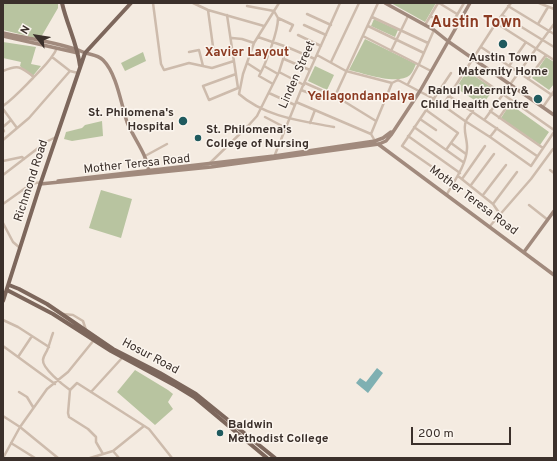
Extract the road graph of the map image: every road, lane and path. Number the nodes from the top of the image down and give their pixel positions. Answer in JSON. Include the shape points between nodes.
{"nodes":[{"id":1,"x":62,"y":3,"type":"edge"},
{"id":2,"x":131,"y":3,"type":"edge"},
{"id":3,"x":153,"y":3,"type":"edge"},
{"id":4,"x":193,"y":3,"type":"edge"},
{"id":5,"x":279,"y":3,"type":"edge"},
{"id":6,"x":340,"y":3,"type":"edge"},
{"id":7,"x":360,"y":3,"type":"edge"},
{"id":8,"x":378,"y":3,"type":"edge"},
{"id":9,"x":385,"y":3,"type":"edge"},
{"id":10,"x":438,"y":3,"type":"edge"},
{"id":11,"x":464,"y":3,"type":"edge"},
{"id":12,"x":470,"y":3,"type":"edge"},
{"id":13,"x":511,"y":3,"type":"edge"},
{"id":14,"x":540,"y":3,"type":"edge"},
{"id":15,"x":247,"y":6,"type":"dead end"},
{"id":16,"x":508,"y":6,"type":"junction"},
{"id":17,"x":548,"y":6,"type":"junction"},
{"id":18,"x":554,"y":9,"type":"edge"},
{"id":19,"x":208,"y":10,"type":"junction"},
{"id":20,"x":274,"y":11,"type":"junction"},
{"id":21,"x":307,"y":14,"type":"dead end"},
{"id":22,"x":458,"y":14,"type":"junction"},
{"id":23,"x":227,"y":15,"type":"junction"},
{"id":24,"x":502,"y":15,"type":"junction"},
{"id":25,"x":408,"y":16,"type":"junction"},
{"id":26,"x":430,"y":16,"type":"junction"},
{"id":27,"x":372,"y":17,"type":"junction"},
{"id":28,"x":278,"y":18,"type":"junction"},
{"id":29,"x":496,"y":23,"type":"junction"},
{"id":30,"x":538,"y":24,"type":"junction"},
{"id":31,"x":554,"y":24,"type":"edge"},
{"id":32,"x":304,"y":25,"type":"dead end"},
{"id":33,"x":330,"y":25,"type":"junction"},
{"id":34,"x":425,"y":25,"type":"junction"},
{"id":35,"x":264,"y":26,"type":"junction"},
{"id":36,"x":368,"y":26,"type":"junction"},
{"id":37,"x":401,"y":30,"type":"junction"},
{"id":38,"x":434,"y":30,"type":"junction"},
{"id":39,"x":290,"y":31,"type":"dead end"},
{"id":40,"x":549,"y":31,"type":"junction"},
{"id":41,"x":3,"y":33,"type":"edge"},
{"id":42,"x":554,"y":34,"type":"edge"},
{"id":43,"x":298,"y":35,"type":"dead end"},
{"id":44,"x":326,"y":35,"type":"junction"},
{"id":45,"x":3,"y":36,"type":"edge"},
{"id":46,"x":363,"y":36,"type":"junction"},
{"id":47,"x":258,"y":37,"type":"junction"},
{"id":48,"x":232,"y":38,"type":"junction"},
{"id":49,"x":396,"y":40,"type":"junction"},
{"id":50,"x":543,"y":40,"type":"junction"},
{"id":51,"x":272,"y":41,"type":"junction"},
{"id":52,"x":449,"y":42,"type":"junction"},
{"id":53,"x":526,"y":42,"type":"junction"},
{"id":54,"x":254,"y":43,"type":"junction"},
{"id":55,"x":428,"y":43,"type":"junction"},
{"id":56,"x":321,"y":46,"type":"junction"},
{"id":57,"x":287,"y":47,"type":"junction"},
{"id":58,"x":481,"y":47,"type":"junction"},
{"id":59,"x":554,"y":47,"type":"edge"},
{"id":60,"x":57,"y":48,"type":"junction"},
{"id":61,"x":536,"y":48,"type":"junction"},
{"id":62,"x":78,"y":51,"type":"junction"},
{"id":63,"x":391,"y":51,"type":"junction"},
{"id":64,"x":190,"y":52,"type":"dead end"},
{"id":65,"x":85,"y":53,"type":"junction"},
{"id":66,"x":424,"y":53,"type":"junction"},
{"id":67,"x":214,"y":54,"type":"dead end"},
{"id":68,"x":317,"y":55,"type":"junction"},
{"id":69,"x":546,"y":55,"type":"junction"},
{"id":70,"x":52,"y":57,"type":"junction"},
{"id":71,"x":284,"y":58,"type":"junction"},
{"id":72,"x":473,"y":58,"type":"junction"},
{"id":73,"x":315,"y":59,"type":"junction"},
{"id":74,"x":554,"y":60,"type":"edge"},
{"id":75,"x":234,"y":61,"type":"junction"},
{"id":76,"x":331,"y":62,"type":"junction"},
{"id":77,"x":246,"y":63,"type":"junction"},
{"id":78,"x":419,"y":64,"type":"junction"},
{"id":79,"x":80,"y":66,"type":"junction"},
{"id":80,"x":203,"y":66,"type":"junction"},
{"id":81,"x":264,"y":66,"type":"junction"},
{"id":82,"x":509,"y":66,"type":"junction"},
{"id":83,"x":467,"y":69,"type":"junction"},
{"id":84,"x":310,"y":70,"type":"junction"},
{"id":85,"x":346,"y":70,"type":"junction"},
{"id":86,"x":3,"y":71,"type":"edge"},
{"id":87,"x":70,"y":71,"type":"junction"},
{"id":88,"x":432,"y":71,"type":"junction"},
{"id":89,"x":261,"y":72,"type":"junction"},
{"id":90,"x":518,"y":72,"type":"junction"},
{"id":91,"x":78,"y":73,"type":"junction"},
{"id":92,"x":279,"y":73,"type":"junction"},
{"id":93,"x":451,"y":73,"type":"dead end"},
{"id":94,"x":236,"y":74,"type":"junction"},
{"id":95,"x":34,"y":77,"type":"junction"},
{"id":96,"x":528,"y":79,"type":"junction"},
{"id":97,"x":392,"y":83,"type":"junction"},
{"id":98,"x":273,"y":84,"type":"junction"},
{"id":99,"x":304,"y":84,"type":"junction"},
{"id":100,"x":408,"y":84,"type":"junction"},
{"id":101,"x":510,"y":84,"type":"junction"},
{"id":102,"x":238,"y":88,"type":"junction"},
{"id":103,"x":301,"y":90,"type":"junction"},
{"id":104,"x":420,"y":91,"type":"junction"},
{"id":105,"x":554,"y":91,"type":"edge"},
{"id":106,"x":269,"y":93,"type":"junction"},
{"id":107,"x":239,"y":94,"type":"junction"},
{"id":108,"x":503,"y":94,"type":"junction"},
{"id":109,"x":552,"y":94,"type":"junction"},
{"id":110,"x":317,"y":96,"type":"dead end"},
{"id":111,"x":335,"y":96,"type":"junction"},
{"id":112,"x":449,"y":96,"type":"junction"},
{"id":113,"x":434,"y":99,"type":"junction"},
{"id":114,"x":511,"y":101,"type":"junction"},
{"id":115,"x":296,"y":104,"type":"junction"},
{"id":116,"x":443,"y":105,"type":"junction"},
{"id":117,"x":3,"y":107,"type":"edge"},
{"id":118,"x":543,"y":108,"type":"junction"},
{"id":119,"x":262,"y":109,"type":"junction"},
{"id":120,"x":554,"y":109,"type":"edge"},
{"id":121,"x":315,"y":110,"type":"junction"},
{"id":122,"x":426,"y":110,"type":"junction"},
{"id":123,"x":473,"y":111,"type":"junction"},
{"id":124,"x":490,"y":111,"type":"junction"},
{"id":125,"x":553,"y":114,"type":"edge"},
{"id":126,"x":265,"y":117,"type":"dead end"},
{"id":127,"x":500,"y":118,"type":"junction"},
{"id":128,"x":289,"y":119,"type":"junction"},
{"id":129,"x":420,"y":119,"type":"junction"},
{"id":130,"x":485,"y":119,"type":"junction"},
{"id":131,"x":11,"y":120,"type":"junction"},
{"id":132,"x":376,"y":121,"type":"junction"},
{"id":133,"x":465,"y":121,"type":"junction"},
{"id":134,"x":310,"y":123,"type":"junction"},
{"id":135,"x":334,"y":127,"type":"dead end"},
{"id":136,"x":396,"y":127,"type":"junction"},
{"id":137,"x":17,"y":128,"type":"junction"},
{"id":138,"x":286,"y":128,"type":"junction"},
{"id":139,"x":358,"y":128,"type":"junction"},
{"id":140,"x":414,"y":128,"type":"junction"},
{"id":141,"x":497,"y":128,"type":"junction"},
{"id":142,"x":3,"y":129,"type":"edge"},
{"id":143,"x":436,"y":130,"type":"dead end"},
{"id":144,"x":554,"y":131,"type":"edge"},
{"id":145,"x":356,"y":133,"type":"dead end"},
{"id":146,"x":371,"y":134,"type":"junction"},
{"id":147,"x":3,"y":135,"type":"edge"},
{"id":148,"x":408,"y":136,"type":"junction"},
{"id":149,"x":490,"y":136,"type":"junction"},
{"id":150,"x":57,"y":137,"type":"junction"},
{"id":151,"x":4,"y":139,"type":"edge"},
{"id":152,"x":375,"y":141,"type":"junction"},
{"id":153,"x":450,"y":143,"type":"junction"},
{"id":154,"x":167,"y":144,"type":"dead end"},
{"id":155,"x":379,"y":144,"type":"junction"},
{"id":156,"x":485,"y":146,"type":"dead end"},
{"id":157,"x":543,"y":148,"type":"junction"},
{"id":158,"x":552,"y":149,"type":"dead end"},
{"id":159,"x":446,"y":150,"type":"junction"},
{"id":160,"x":466,"y":154,"type":"junction"},
{"id":161,"x":494,"y":154,"type":"dead end"},
{"id":162,"x":144,"y":156,"type":"junction"},
{"id":163,"x":537,"y":156,"type":"junction"},
{"id":164,"x":274,"y":157,"type":"junction"},
{"id":165,"x":24,"y":159,"type":"junction"},
{"id":166,"x":3,"y":161,"type":"edge"},
{"id":167,"x":463,"y":162,"type":"junction"},
{"id":168,"x":210,"y":163,"type":"junction"},
{"id":169,"x":506,"y":165,"type":"dead end"},
{"id":170,"x":550,"y":170,"type":"dead end"},
{"id":171,"x":149,"y":172,"type":"junction"},
{"id":172,"x":517,"y":172,"type":"dead end"},
{"id":173,"x":554,"y":173,"type":"edge"},
{"id":174,"x":3,"y":175,"type":"edge"},
{"id":175,"x":459,"y":175,"type":"junction"},
{"id":176,"x":462,"y":179,"type":"junction"},
{"id":177,"x":454,"y":182,"type":"junction"},
{"id":178,"x":40,"y":183,"type":"junction"},
{"id":179,"x":471,"y":185,"type":"junction"},
{"id":180,"x":447,"y":194,"type":"junction"},
{"id":181,"x":483,"y":195,"type":"junction"},
{"id":182,"x":3,"y":204,"type":"edge"},
{"id":183,"x":493,"y":204,"type":"junction"},
{"id":184,"x":529,"y":206,"type":"dead end"},
{"id":185,"x":554,"y":211,"type":"edge"},
{"id":186,"x":500,"y":214,"type":"junction"},
{"id":187,"x":548,"y":220,"type":"junction"},
{"id":188,"x":3,"y":223,"type":"edge"},
{"id":189,"x":490,"y":226,"type":"junction"},
{"id":190,"x":20,"y":248,"type":"junction"},
{"id":191,"x":524,"y":252,"type":"junction"},
{"id":192,"x":554,"y":275,"type":"edge"},
{"id":193,"x":6,"y":284,"type":"junction"},
{"id":194,"x":5,"y":289,"type":"edge"},
{"id":195,"x":17,"y":294,"type":"junction"},
{"id":196,"x":4,"y":299,"type":"edge"},
{"id":197,"x":3,"y":320,"type":"edge"},
{"id":198,"x":53,"y":333,"type":"dead end"},
{"id":199,"x":32,"y":336,"type":"junction"},
{"id":200,"x":93,"y":341,"type":"junction"},
{"id":201,"x":3,"y":346,"type":"edge"},
{"id":202,"x":49,"y":347,"type":"junction"},
{"id":203,"x":18,"y":357,"type":"junction"},
{"id":204,"x":122,"y":358,"type":"junction"},
{"id":205,"x":54,"y":375,"type":"junction"},
{"id":206,"x":49,"y":380,"type":"junction"},
{"id":207,"x":58,"y":381,"type":"junction"},
{"id":208,"x":55,"y":384,"type":"junction"},
{"id":209,"x":70,"y":390,"type":"junction"},
{"id":210,"x":19,"y":392,"type":"dead end"},
{"id":211,"x":91,"y":392,"type":"junction"},
{"id":212,"x":34,"y":407,"type":"junction"},
{"id":213,"x":3,"y":416,"type":"edge"},
{"id":214,"x":144,"y":426,"type":"junction"},
{"id":215,"x":20,"y":427,"type":"junction"},
{"id":216,"x":11,"y":443,"type":"junction"},
{"id":217,"x":113,"y":451,"type":"junction"},
{"id":218,"x":103,"y":454,"type":"junction"},
{"id":219,"x":3,"y":458,"type":"edge"},
{"id":220,"x":35,"y":458,"type":"edge"},
{"id":221,"x":58,"y":458,"type":"edge"},
{"id":222,"x":90,"y":458,"type":"edge"},
{"id":223,"x":120,"y":458,"type":"edge"},
{"id":224,"x":172,"y":458,"type":"edge"},
{"id":225,"x":267,"y":458,"type":"edge"},
{"id":226,"x":275,"y":458,"type":"edge"}],
"edges":[{"from":1,"to":62,"type":"main road","name":"Richmond Road"},
{"from":2,"to":65,"type":"main road"},
{"from":3,"to":80,"type":"street","via":[[164,70],[189,63]]},
{"from":4,"to":19,"type":"street"},
{"from":5,"to":20,"type":"street"},
{"from":6,"to":33,"type":"street","name":"Linden Street"},
{"from":7,"to":76,"type":"street"},
{"from":8,"to":27,"type":"street"},
{"from":9,"to":25,"type":"street"},
{"from":10,"to":22,"type":"street"},
{"from":10,"to":26,"type":"street"},
{"from":11,"to":22,"type":"street"},
{"from":12,"to":52,"type":"street"},
{"from":13,"to":16,"type":"street"},
{"from":14,"to":17,"type":"street"},
{"from":15,"to":20,"type":"street"},
{"from":16,"to":24,"type":"street"},
{"from":16,"to":30,"type":"street"},
{"from":17,"to":18,"type":"street"},
{"from":17,"to":30,"type":"street"},
{"from":19,"to":23,"type":"street"},
{"from":19,"to":67,"type":"street"},
{"from":20,"to":28,"type":"street"},
{"from":20,"to":35,"type":"street"},
{"from":21,"to":33,"type":"street"},
{"from":22,"to":26,"type":"street","via":[[450,28]]},
{"from":23,"to":35,"type":"street"},
{"from":23,"to":48,"type":"street"},
{"from":24,"to":29,"type":"street"},
{"from":24,"to":50,"type":"street"},
{"from":25,"to":34,"type":"street"},
{"from":25,"to":37,"type":"street"},
{"from":26,"to":34,"type":"street"},
{"from":27,"to":36,"type":"street"},
{"from":27,"to":37,"type":"street"},
{"from":28,"to":39,"type":"street","via":[[293,25]]},
{"from":28,"to":51,"type":"street"},
{"from":29,"to":53,"type":"street"},
{"from":29,"to":58,"type":"street"},
{"from":30,"to":40,"type":"street"},
{"from":31,"to":40,"type":"street"},
{"from":32,"to":44,"type":"street"},
{"from":33,"to":44,"type":"street","name":"Linden Street"},
{"from":34,"to":38,"type":"street"},
{"from":35,"to":47,"type":"street"},
{"from":36,"to":46,"type":"street"},
{"from":36,"to":49,"type":"street"},
{"from":37,"to":49,"type":"street"},
{"from":37,"to":55,"type":"street"},
{"from":38,"to":52,"type":"street"},
{"from":38,"to":55,"type":"street"},
{"from":40,"to":42,"type":"street"},
{"from":40,"to":50,"type":"street"},
{"from":41,"to":62,"type":"street"},
{"from":43,"to":56,"type":"street"},
{"from":44,"to":56,"type":"street","name":"Linden Street"},
{"from":45,"to":60,"type":"street"},
{"from":46,"to":63,"type":"street"},
{"from":46,"to":85,"type":"street"},
{"from":47,"to":51,"type":"street"},
{"from":47,"to":54,"type":"street"},
{"from":48,"to":54,"type":"street"},
{"from":48,"to":75,"type":"street"},
{"from":49,"to":63,"type":"street"},
{"from":49,"to":66,"type":"street"},
{"from":50,"to":59,"type":"street"},
{"from":50,"to":61,"type":"street"},
{"from":51,"to":57,"type":"street"},
{"from":51,"to":81,"type":"street"},
{"from":52,"to":72,"type":"street"},
{"from":52,"to":88,"type":"street"},
{"from":53,"to":61,"type":"street"},
{"from":53,"to":82,"type":"street"},
{"from":54,"to":77,"type":"street"},
{"from":55,"to":66,"type":"street"},
{"from":56,"to":68,"type":"street","name":"Linden Street"},
{"from":57,"to":71,"type":"street"},
{"from":57,"to":73,"type":"street"},
{"from":58,"to":72,"type":"street"},
{"from":58,"to":82,"type":"street"},
{"from":60,"to":62,"type":"street"},
{"from":60,"to":70,"type":"street"},
{"from":61,"to":69,"type":"street"},
{"from":61,"to":90,"type":"street"},
{"from":62,"to":65,"type":"street"},
{"from":62,"to":79,"type":"main road","name":"Richmond Road"},
{"from":63,"to":78,"type":"street"},
{"from":64,"to":80,"type":"street","via":[[199,50]]},
{"from":65,"to":79,"type":"main road","name":"Richmond Road"},
{"from":65,"to":162,"type":"street","via":[[97,55],[104,60],[111,72],[129,127]]},
{"from":66,"to":78,"type":"street"},
{"from":68,"to":73,"type":"street","name":"Linden Street"},
{"from":68,"to":76,"type":"street"},
{"from":69,"to":74,"type":"street"},
{"from":69,"to":96,"type":"street"},
{"from":70,"to":87,"type":"street"},
{"from":70,"to":95,"type":"street"},
{"from":71,"to":84,"type":"street"},
{"from":71,"to":92,"type":"street"},
{"from":72,"to":83,"type":"street"},
{"from":72,"to":101,"type":"street"},
{"from":73,"to":84,"type":"street","name":"Linden Street"},
{"from":75,"to":80,"type":"street","via":[[212,68]]},
{"from":75,"to":94,"type":"street"},
{"from":76,"to":85,"type":"street"},
{"from":77,"to":89,"type":"street"},
{"from":77,"to":107,"type":"street"},
{"from":78,"to":88,"type":"street"},
{"from":78,"to":100,"type":"street"},
{"from":79,"to":91,"type":"main road","name":"Richmond Road"},
{"from":81,"to":89,"type":"street"},
{"from":81,"to":92,"type":"street"},
{"from":82,"to":90,"type":"street"},
{"from":83,"to":108,"type":"street"},
{"from":83,"to":112,"type":"street"},
{"from":84,"to":99,"type":"street","name":"Linden Street"},
{"from":85,"to":97,"type":"street"},
{"from":85,"to":111,"type":"street"},
{"from":86,"to":95,"type":"street","via":[[19,66]]},
{"from":87,"to":91,"type":"street"},
{"from":87,"to":137,"type":"street"},
{"from":88,"to":104,"type":"street"},
{"from":89,"to":98,"type":"street","via":[[259,76]]},
{"from":90,"to":96,"type":"street"},
{"from":90,"to":101,"type":"street"},
{"from":91,"to":150,"type":"main road","name":"Richmond Road"},
{"from":92,"to":98,"type":"street"},
{"from":92,"to":99,"type":"street"},
{"from":93,"to":113,"type":"street"},
{"from":94,"to":102,"type":"street"},
{"from":94,"to":102,"type":"street","via":[[204,86],[209,100]]},
{"from":95,"to":117,"type":"street"},
{"from":96,"to":109,"type":"street"},
{"from":97,"to":100,"type":"street","via":[[398,80]]},
{"from":97,"to":132,"type":"street"},
{"from":98,"to":106,"type":"street"},
{"from":99,"to":103,"type":"street","name":"Linden Street"},
{"from":99,"to":111,"type":"street"},
{"from":100,"to":104,"type":"street"},
{"from":101,"to":108,"type":"street"},
{"from":101,"to":118,"type":"street"},
{"from":102,"to":107,"type":"street"},
{"from":103,"to":110,"type":"street"},
{"from":103,"to":115,"type":"street","name":"Linden Street"},
{"from":104,"to":113,"type":"street"},
{"from":104,"to":136,"type":"street"},
{"from":105,"to":109,"type":"street"},
{"from":106,"to":115,"type":"street"},
{"from":106,"to":119,"type":"street"},
{"from":107,"to":119,"type":"street"},
{"from":108,"to":114,"type":"street"},
{"from":108,"to":124,"type":"street"},
{"from":109,"to":118,"type":"street"},
{"from":111,"to":132,"type":"street"},
{"from":112,"to":116,"type":"street"},
{"from":112,"to":123,"type":"street"},
{"from":113,"to":116,"type":"street"},
{"from":113,"to":122,"type":"street"},
{"from":114,"to":127,"type":"street"},
{"from":114,"to":144,"type":"street"},
{"from":115,"to":121,"type":"street"},
{"from":115,"to":128,"type":"street","name":"Linden Street"},
{"from":116,"to":133,"type":"street"},
{"from":117,"to":131,"type":"street"},
{"from":118,"to":125,"type":"street"},
{"from":119,"to":128,"type":"street"},
{"from":119,"to":168,"type":"street"},
{"from":120,"to":125,"type":"street"},
{"from":121,"to":134,"type":"street"},
{"from":121,"to":139,"type":"street"},
{"from":122,"to":129,"type":"street"},
{"from":122,"to":153,"type":"street","via":[[458,133]]},
{"from":123,"to":130,"type":"street"},
{"from":123,"to":133,"type":"street"},
{"from":124,"to":127,"type":"street"},
{"from":124,"to":130,"type":"street"},
{"from":126,"to":138,"type":"street"},
{"from":127,"to":157,"type":"street"},
{"from":128,"to":134,"type":"street"},
{"from":128,"to":138,"type":"street","name":"Linden Street"},
{"from":129,"to":140,"type":"street"},
{"from":129,"to":143,"type":"street"},
{"from":130,"to":141,"type":"street"},
{"from":131,"to":137,"type":"street"},
{"from":131,"to":142,"type":"street"},
{"from":132,"to":146,"type":"street"},
{"from":133,"to":149,"type":"street"},
{"from":133,"to":160,"type":"street"},
{"from":134,"to":135,"type":"street"},
{"from":136,"to":152,"type":"street","name":"Mother Teresa Road"},
{"from":136,"to":155,"type":"street","via":[[386,141]]},
{"from":137,"to":151,"type":"street"},
{"from":138,"to":164,"type":"street","name":"Linden Street"},
{"from":139,"to":145,"type":"street"},
{"from":139,"to":146,"type":"street"},
{"from":140,"to":148,"type":"street"},
{"from":140,"to":159,"type":"street"},
{"from":141,"to":149,"type":"street"},
{"from":141,"to":163,"type":"street"},
{"from":144,"to":157,"type":"street"},
{"from":146,"to":152,"type":"street"},
{"from":147,"to":151,"type":"street"},
{"from":148,"to":175,"type":"street"},
{"from":148,"to":177,"type":"street","via":[[402,146]]},
{"from":149,"to":163,"type":"street","via":[[531,166]]},
{"from":150,"to":165,"type":"street"},
{"from":150,"to":178,"type":"main road","name":"Richmond Road"},
{"from":152,"to":155,"type":"street","name":"Mother Teresa Road"},
{"from":152,"to":164,"type":"street","name":"Mother Teresa Road"},
{"from":153,"to":159,"type":"street"},
{"from":153,"to":160,"type":"street"},
{"from":154,"to":162,"type":"street"},
{"from":155,"to":164,"type":"street","name":"Mother Teresa Road"},
{"from":155,"to":180,"type":"street","name":"Mother Teresa Road"},
{"from":156,"to":176,"type":"street"},
{"from":157,"to":163,"type":"street"},
{"from":158,"to":186,"type":"street","via":[[531,179]]},
{"from":159,"to":167,"type":"street"},
{"from":160,"to":167,"type":"street"},
{"from":161,"to":179,"type":"street"},
{"from":162,"to":171,"type":"street"},
{"from":164,"to":168,"type":"street","name":"Mother Teresa Road"},
{"from":164,"to":171,"type":"street","name":"Mother Teresa Road"},
{"from":165,"to":166,"type":"street","via":[[22,157]]},
{"from":165,"to":174,"type":"street"},
{"from":167,"to":175,"type":"street"},
{"from":168,"to":171,"type":"street","name":"Mother Teresa Road"},
{"from":169,"to":181,"type":"street"},
{"from":170,"to":173,"type":"street"},
{"from":171,"to":178,"type":"street","name":"Mother Teresa Road"},
{"from":172,"to":183,"type":"street"},
{"from":175,"to":176,"type":"street"},
{"from":175,"to":177,"type":"street"},
{"from":176,"to":179,"type":"street"},
{"from":177,"to":180,"type":"street"},
{"from":178,"to":182,"type":"street","via":[[31,184]]},
{"from":178,"to":190,"type":"main road","name":"Richmond Road"},
{"from":179,"to":181,"type":"street"},
{"from":180,"to":189,"type":"street","name":"Mother Teresa Road"},
{"from":181,"to":183,"type":"street"},
{"from":183,"to":186,"type":"street"},
{"from":184,"to":187,"type":"street"},
{"from":185,"to":187,"type":"street"},
{"from":186,"to":189,"type":"street"},
{"from":187,"to":191,"type":"street"},
{"from":188,"to":190,"type":"street"},
{"from":189,"to":191,"type":"street","name":"Mother Teresa Road"},
{"from":190,"to":193,"type":"main road","name":"Richmond Road"},
{"from":191,"to":192,"type":"street","name":"Mother Teresa Road"},
{"from":193,"to":194,"type":"main road","name":"Richmond Road"},
{"from":193,"to":200,"type":"main road","name":"Hosur Road","via":[[63,314],[86,331]]},
{"from":194,"to":195,"type":"main road","name":"Hosur Road"},
{"from":194,"to":196,"type":"main road","name":"Richmond Road"},
{"from":195,"to":196,"type":"main road"},
{"from":195,"to":200,"type":"main road","name":"Hosur Road","via":[[54,314]]},
{"from":197,"to":199,"type":"street"},
{"from":198,"to":202,"type":"street"},
{"from":199,"to":202,"type":"street"},
{"from":199,"to":203,"type":"street"},
{"from":200,"to":204,"type":"main road","name":"Hosur Road"},
{"from":200,"to":207,"type":"street"},
{"from":200,"to":226,"type":"main road","name":"Hosur Road","via":[[196,394]]},
{"from":201,"to":203,"type":"street"},
{"from":202,"to":205,"type":"street","via":[[43,361]]},
{"from":203,"to":206,"type":"street"},
{"from":204,"to":211,"type":"street"},
{"from":204,"to":225,"type":"main road","name":"Hosur Road","via":[[194,397]]},
{"from":205,"to":206,"type":"street"},
{"from":205,"to":207,"type":"street"},
{"from":206,"to":208,"type":"street"},
{"from":207,"to":208,"type":"street"},
{"from":207,"to":209,"type":"street"},
{"from":208,"to":212,"type":"street","via":[[47,389]]},
{"from":209,"to":211,"type":"street","via":[[77,383]]},
{"from":209,"to":218,"type":"street","via":[[69,417],[96,437]]},
{"from":210,"to":212,"type":"street"},
{"from":211,"to":214,"type":"street"},
{"from":212,"to":215,"type":"street"},
{"from":213,"to":215,"type":"street"},
{"from":214,"to":217,"type":"street"},
{"from":214,"to":224,"type":"street"},
{"from":215,"to":216,"type":"street"},
{"from":215,"to":221,"type":"street"},
{"from":216,"to":219,"type":"street"},
{"from":216,"to":220,"type":"street"},
{"from":217,"to":218,"type":"street"},
{"from":217,"to":223,"type":"street"},
{"from":218,"to":222,"type":"street"}]}
